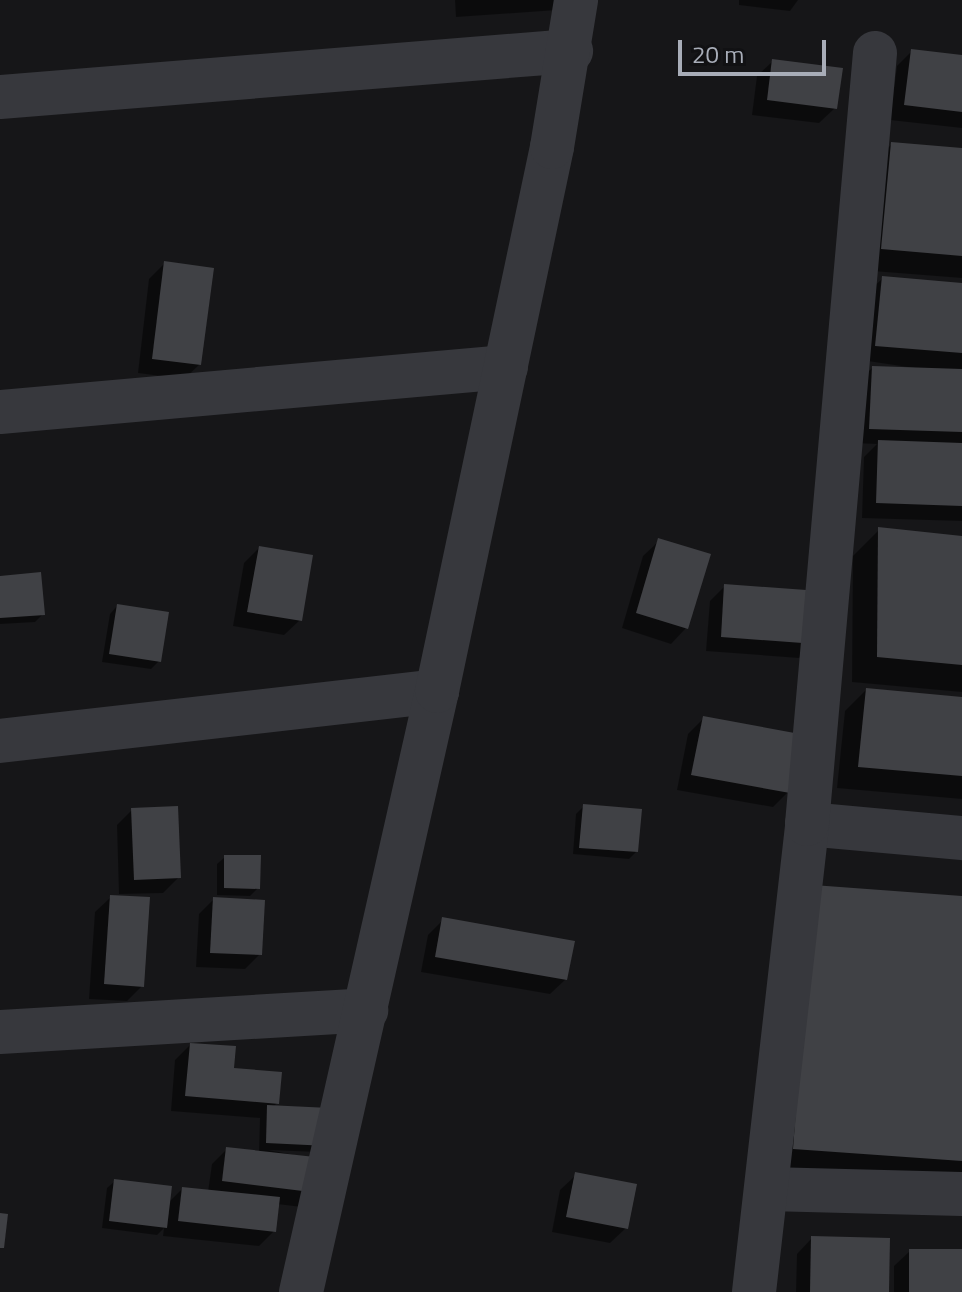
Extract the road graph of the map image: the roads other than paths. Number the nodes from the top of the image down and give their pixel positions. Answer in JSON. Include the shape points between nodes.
{"nodes":[{"id":1,"x":576,"y":0,"type":"edge"},
{"id":2,"x":571,"y":51,"type":"junction"},
{"id":3,"x":875,"y":53,"type":"dead end"},
{"id":4,"x":0,"y":97,"type":"edge"},
{"id":5,"x":506,"y":367,"type":"junction"},
{"id":6,"x":0,"y":412,"type":"edge"},
{"id":7,"x":437,"y":691,"type":"junction"},
{"id":8,"x":0,"y":741,"type":"edge"},
{"id":9,"x":807,"y":824,"type":"junction"},
{"id":10,"x":962,"y":838,"type":"edge"},
{"id":11,"x":366,"y":1010,"type":"junction"},
{"id":12,"x":0,"y":1032,"type":"edge"},
{"id":13,"x":768,"y":1189,"type":"junction"},
{"id":14,"x":962,"y":1194,"type":"edge"},
{"id":15,"x":301,"y":1292,"type":"edge"},
{"id":16,"x":754,"y":1292,"type":"edge"}],
"edges":[{"from":1,"to":2,"type":"street"},
{"from":2,"to":4,"type":"street"},
{"from":2,"to":5,"type":"street"},
{"from":3,"to":9,"type":"street"},
{"from":5,"to":6,"type":"street"},
{"from":5,"to":7,"type":"street"},
{"from":7,"to":8,"type":"street"},
{"from":7,"to":11,"type":"street"},
{"from":9,"to":10,"type":"street"},
{"from":9,"to":13,"type":"street"},
{"from":11,"to":12,"type":"street"},
{"from":11,"to":15,"type":"street"},
{"from":13,"to":14,"type":"street"},
{"from":13,"to":16,"type":"street"}]}
